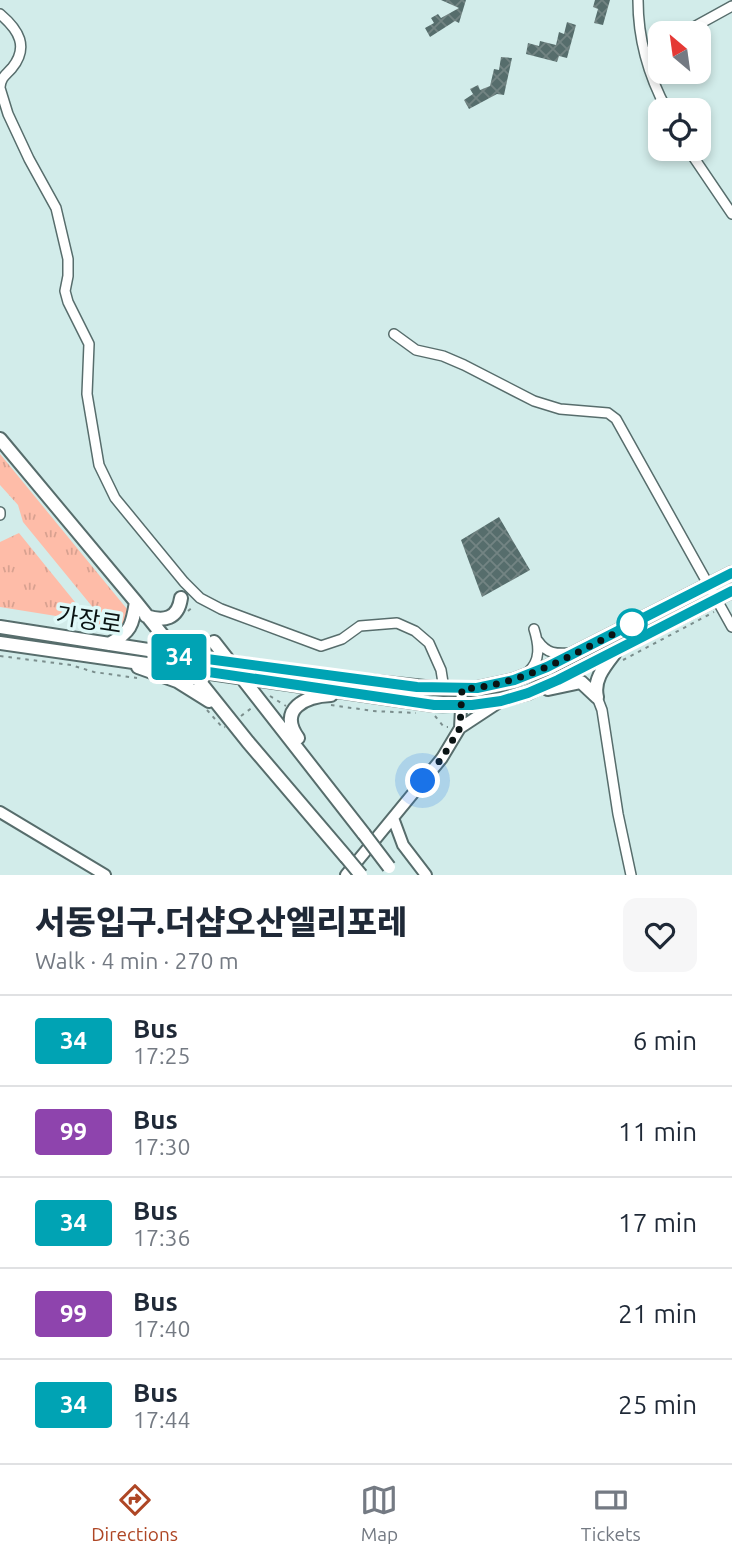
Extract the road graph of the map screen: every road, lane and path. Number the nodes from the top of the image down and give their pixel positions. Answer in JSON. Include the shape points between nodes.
{"nodes":[{"id":1,"x":638,"y":0,"type":"edge"},
{"id":2,"x":732,"y":6,"type":"edge"},
{"id":3,"x":0,"y":14,"type":"edge"},
{"id":4,"x":705,"y":21,"type":"edge"},
{"id":5,"x":648,"y":52,"type":"edge"},
{"id":6,"x":645,"y":54,"type":"junction"},
{"id":7,"x":0,"y":87,"type":"edge"},
{"id":8,"x":661,"y":98,"type":"edge"},
{"id":9,"x":696,"y":161,"type":"edge"},
{"id":10,"x":732,"y":214,"type":"edge"},
{"id":11,"x":394,"y":334,"type":"dead end"},
{"id":12,"x":0,"y":439,"type":"edge"},
{"id":13,"x":732,"y":573,"type":"edge"},
{"id":14,"x":708,"y":586,"type":"junction"},
{"id":15,"x":732,"y":591,"type":"edge"},
{"id":16,"x":181,"y":598,"type":"dead end"},
{"id":17,"x":716,"y":599,"type":"junction"},
{"id":18,"x":136,"y":602,"type":"junction"},
{"id":19,"x":146,"y":616,"type":"junction"},
{"id":20,"x":0,"y":627,"type":"edge"},
{"id":21,"x":732,"y":627,"type":"edge"},
{"id":22,"x":534,"y":629,"type":"dead end"},
{"id":23,"x":538,"y":641,"type":"junction"},
{"id":24,"x":0,"y":643,"type":"edge"},
{"id":25,"x":616,"y":650,"type":"junction"},
{"id":26,"x":108,"y":651,"type":"junction"},
{"id":27,"x":576,"y":652,"type":"junction"},
{"id":28,"x":177,"y":655,"type":"junction"},
{"id":29,"x":0,"y":656,"type":"edge"},
{"id":30,"x":210,"y":660,"type":"junction"},
{"id":31,"x":232,"y":663,"type":"junction"},
{"id":32,"x":193,"y":669,"type":"junction"},
{"id":33,"x":243,"y":677,"type":"junction"},
{"id":34,"x":149,"y":680,"type":"dead end"},
{"id":35,"x":514,"y":680,"type":"junction"},
{"id":36,"x":444,"y":689,"type":"junction"},
{"id":37,"x":462,"y":689,"type":"junction"},
{"id":38,"x":528,"y":693,"type":"junction"},
{"id":39,"x":366,"y":696,"type":"junction"},
{"id":40,"x":597,"y":697,"type":"junction"},
{"id":41,"x":261,"y":701,"type":"junction"},
{"id":42,"x":501,"y":701,"type":"junction"},
{"id":43,"x":328,"y":705,"type":"dead end"},
{"id":44,"x":203,"y":706,"type":"dead end"},
{"id":45,"x":462,"y":706,"type":"junction"},
{"id":46,"x":293,"y":711,"type":"junction"},
{"id":47,"x":419,"y":713,"type":"dead end"},
{"id":48,"x":430,"y":714,"type":"dead end"},
{"id":49,"x":231,"y":722,"type":"junction"},
{"id":50,"x":444,"y":727,"type":"dead end"},
{"id":51,"x":460,"y":728,"type":"junction"},
{"id":52,"x":0,"y":812,"type":"edge"},
{"id":53,"x":393,"y":818,"type":"junction"},
{"id":54,"x":362,"y":831,"type":"junction"},
{"id":55,"x":392,"y":871,"type":"edge"},
{"id":56,"x":105,"y":875,"type":"edge"},
{"id":57,"x":346,"y":875,"type":"edge"},
{"id":58,"x":361,"y":875,"type":"edge"},
{"id":59,"x":426,"y":875,"type":"edge"},
{"id":60,"x":631,"y":875,"type":"edge"}],
"edges":[{"from":1,"to":6,"type":"street"},
{"from":2,"to":4,"type":"street"},
{"from":3,"to":7,"type":"street","via":[[22,43],[20,56]]},
{"from":5,"to":6,"type":"street"},
{"from":6,"to":8,"type":"street"},
{"from":7,"to":36,"type":"street","via":[[8,114],[56,208],[68,259],[65,291],[89,344],[87,394],[99,465],[115,498],[200,598],[321,646],[360,626],[397,623],[429,643]]},
{"from":9,"to":10,"type":"street"},
{"from":11,"to":14,"type":"street","via":[[416,350],[464,365],[534,401],[561,409],[608,413],[616,419]]},
{"from":12,"to":18,"type":"main road"},
{"from":13,"to":14,"type":"main road","name":"가장로"},
{"from":14,"to":17,"type":"street"},
{"from":14,"to":27,"type":"main road","name":"가장로"},
{"from":15,"to":17,"type":"main road","name":"가장로"},
{"from":16,"to":19,"type":"main road","via":[[177,612],[168,619]]},
{"from":17,"to":21,"type":"street"},
{"from":17,"to":25,"type":"main road","name":"가장로"},
{"from":18,"to":19,"type":"main road"},
{"from":18,"to":26,"type":"main road","via":[[132,625]]},
{"from":19,"to":28,"type":"main road"},
{"from":20,"to":26,"type":"main road","name":"가장로"},
{"from":22,"to":23,"type":"street"},
{"from":23,"to":27,"type":"street","via":[[549,652]]},
{"from":23,"to":35,"type":"street","via":[[534,667]]},
{"from":24,"to":26,"type":"main road","name":"가장로"},
{"from":25,"to":38,"type":"main road","name":"가장로"},
{"from":25,"to":40,"type":"main road","via":[[601,671]]},
{"from":26,"to":28,"type":"main road","name":"가장로"},
{"from":26,"to":32,"type":"main road","name":"가장로"},
{"from":26,"to":49,"type":"main road","via":[[177,681]]},
{"from":27,"to":35,"type":"main road","name":"가장로"},
{"from":28,"to":30,"type":"main road","name":"가장로"},
{"from":28,"to":32,"type":"main road"},
{"from":29,"to":34,"type":"path"},
{"from":30,"to":31,"type":"main road","name":"가장로"},
{"from":30,"to":31,"type":"main road","via":[[214,642]]},
{"from":30,"to":32,"type":"main road"},
{"from":31,"to":33,"type":"main road"},
{"from":31,"to":36,"type":"main road","name":"가장로"},
{"from":32,"to":33,"type":"main road","name":"가장로"},
{"from":32,"to":49,"type":"main road"},
{"from":33,"to":39,"type":"main road","name":"가장로"},
{"from":33,"to":41,"type":"main road"},
{"from":35,"to":37,"type":"main road","name":"가장로"},
{"from":36,"to":37,"type":"main road","name":"가장로"},
{"from":37,"to":45,"type":"street"},
{"from":38,"to":40,"type":"main road","via":[[581,682]]},
{"from":38,"to":42,"type":"main road","name":"가장로"},
{"from":39,"to":45,"type":"main road","name":"가장로"},
{"from":39,"to":46,"type":"main road","via":[[320,695]]},
{"from":40,"to":60,"type":"street"},
{"from":41,"to":46,"type":"path","via":[[269,696]]},
{"from":41,"to":49,"type":"path"},
{"from":41,"to":54,"type":"main road"},
{"from":42,"to":45,"type":"main road","name":"가장로"},
{"from":42,"to":51,"type":"street"},
{"from":43,"to":47,"type":"path"},
{"from":44,"to":49,"type":"path","via":[[223,728]]},
{"from":45,"to":51,"type":"street"},
{"from":46,"to":54,"type":"main road","via":[[290,727]]},
{"from":48,"to":50,"type":"path"},
{"from":49,"to":58,"type":"main road","bridge":true},
{"from":51,"to":53,"type":"street"},
{"from":52,"to":56,"type":"street"},
{"from":53,"to":57,"type":"street"},
{"from":53,"to":59,"type":"street","via":[[403,845]]},
{"from":54,"to":55,"type":"main road","bridge":true}]}
